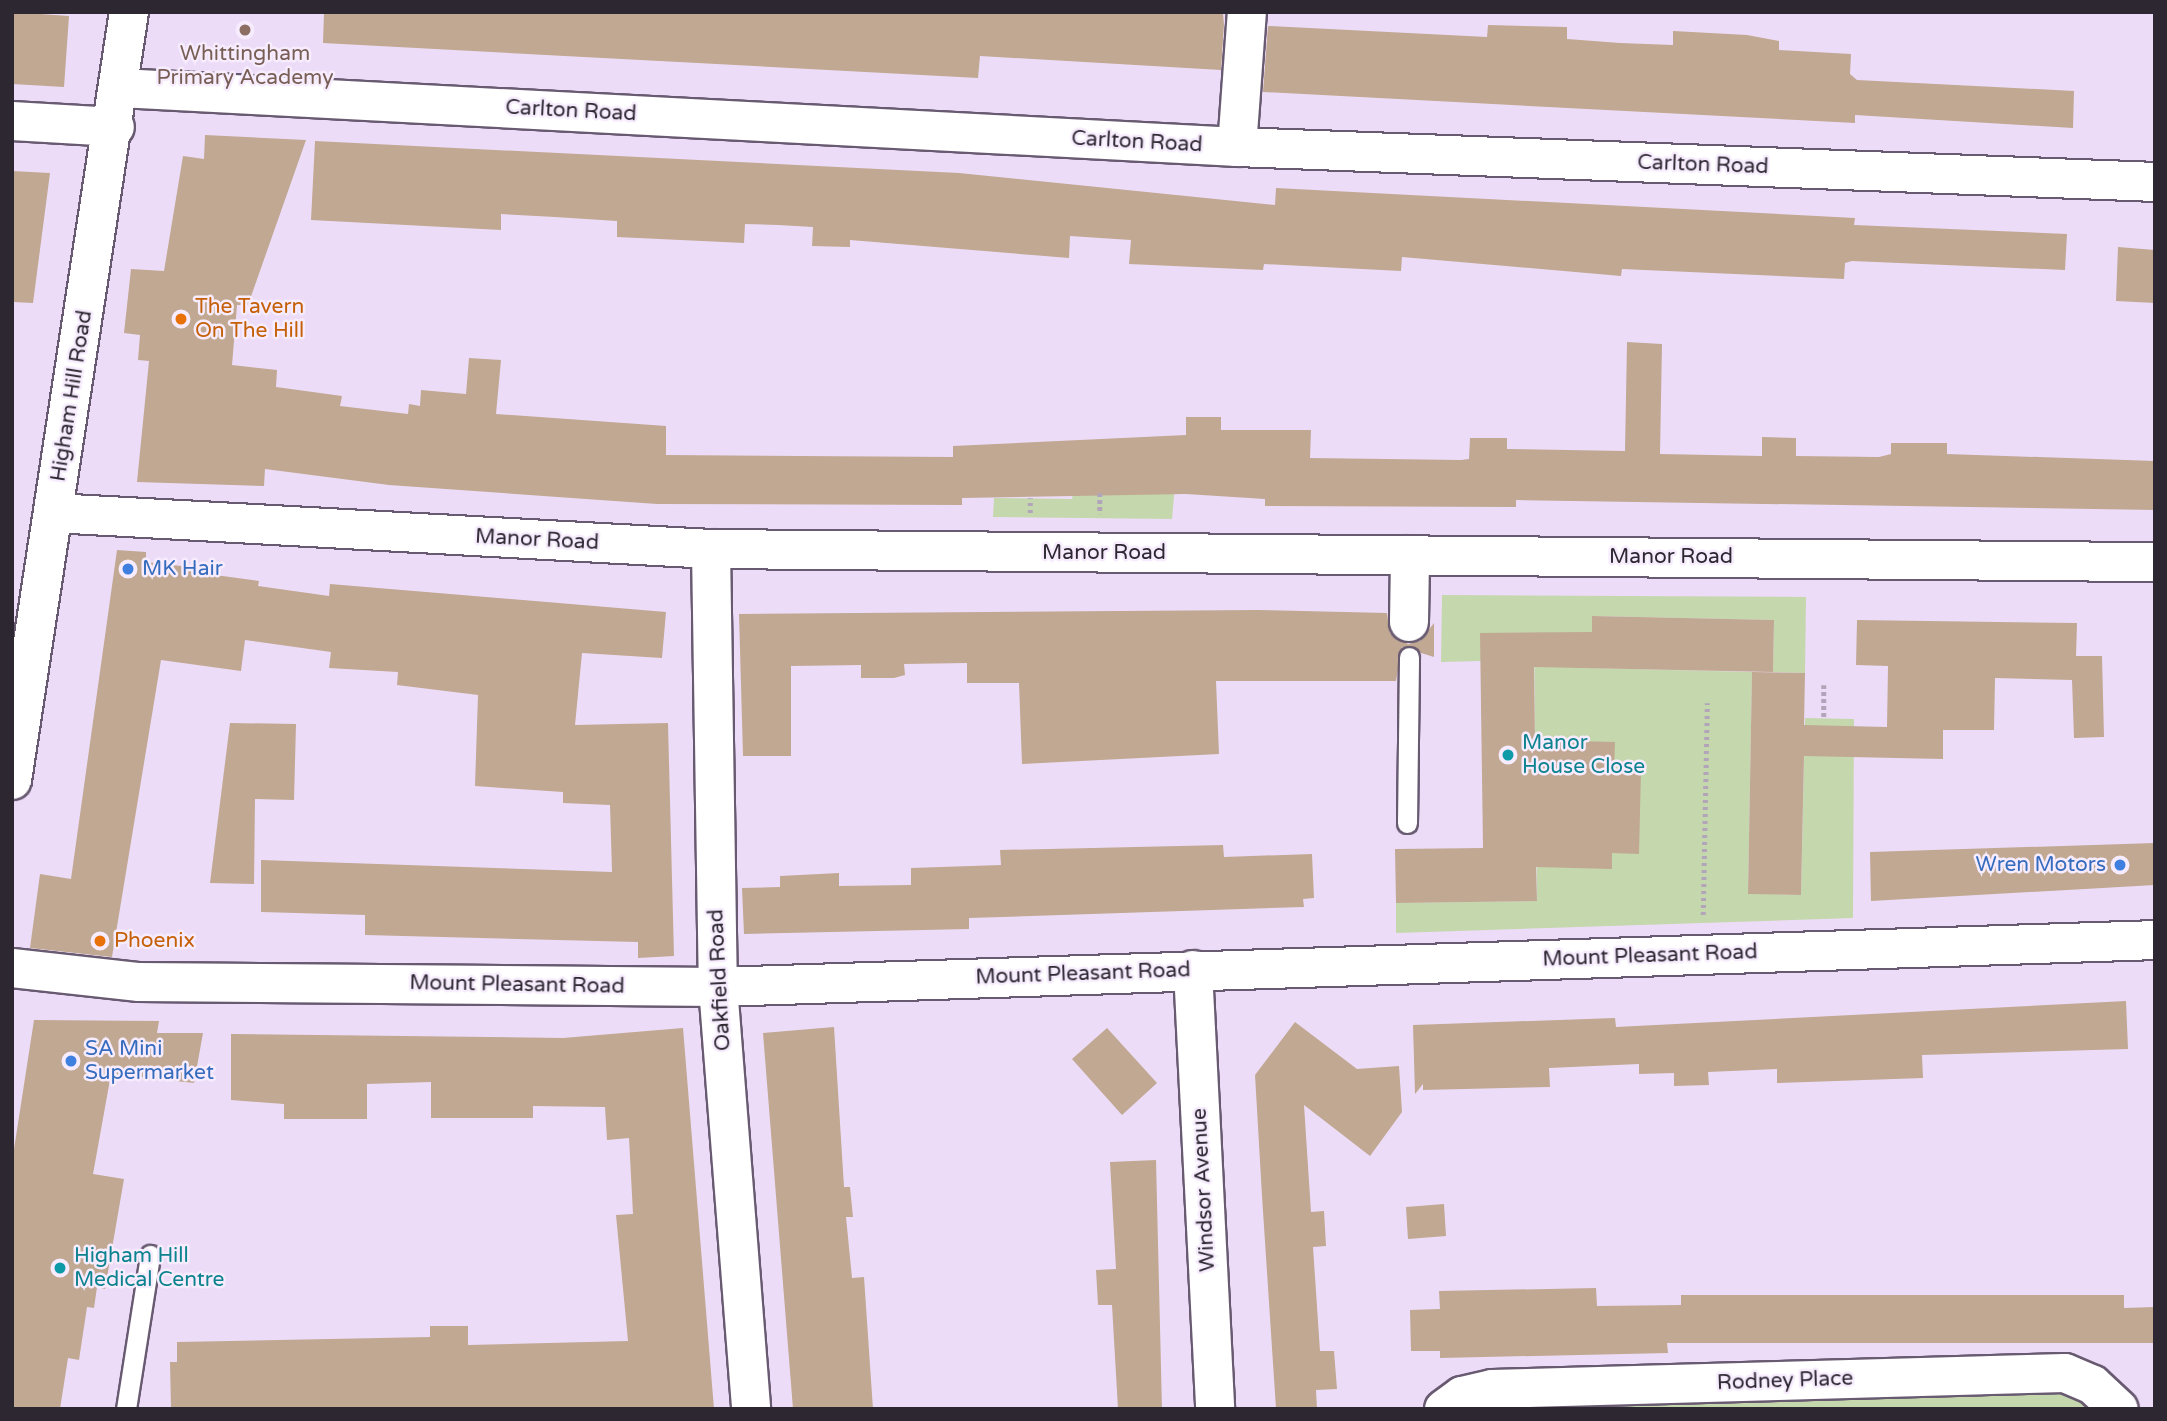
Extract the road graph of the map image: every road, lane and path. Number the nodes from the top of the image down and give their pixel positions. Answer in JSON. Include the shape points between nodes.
{"nodes":[{"id":1,"x":130,"y":12,"type":"edge"},
{"id":2,"x":1247,"y":12,"type":"edge"},
{"id":3,"x":120,"y":88,"type":"junction"},
{"id":4,"x":12,"y":121,"type":"edge"},
{"id":5,"x":116,"y":127,"type":"junction"},
{"id":6,"x":1237,"y":147,"type":"junction"},
{"id":7,"x":2155,"y":182,"type":"edge"},
{"id":8,"x":54,"y":513,"type":"junction"},
{"id":9,"x":711,"y":549,"type":"junction"},
{"id":10,"x":1410,"y":555,"type":"junction"},
{"id":11,"x":2155,"y":562,"type":"edge"},
{"id":12,"x":1409,"y":640,"type":"joint"},
{"id":13,"x":23,"y":642,"type":"edge"},
{"id":14,"x":1824,"y":685,"type":"dead end"},
{"id":15,"x":1707,"y":702,"type":"dead end"},
{"id":16,"x":1824,"y":719,"type":"dead end"},
{"id":17,"x":12,"y":780,"type":"edge"},
{"id":18,"x":1407,"y":823,"type":"dead end"},
{"id":19,"x":2155,"y":940,"type":"edge"},
{"id":20,"x":1703,"y":954,"type":"junction"},
{"id":21,"x":12,"y":968,"type":"edge"},
{"id":22,"x":1193,"y":970,"type":"junction"},
{"id":23,"x":718,"y":987,"type":"junction"},
{"id":24,"x":150,"y":1255,"type":"dead end"},
{"id":25,"x":125,"y":1409,"type":"edge"},
{"id":26,"x":751,"y":1409,"type":"edge"},
{"id":27,"x":1215,"y":1409,"type":"edge"},
{"id":28,"x":1444,"y":1409,"type":"edge"},
{"id":29,"x":2119,"y":1409,"type":"edge"}],
"edges":[{"from":1,"to":3,"type":"street","name":"Higham Hill Road"},
{"from":2,"to":6,"type":"street"},
{"from":3,"to":5,"type":"street","name":"Higham Hill Road"},
{"from":3,"to":6,"type":"street","name":"Carlton Road"},
{"from":4,"to":5,"type":"street"},
{"from":5,"to":8,"type":"street","name":"Higham Hill Road"},
{"from":6,"to":7,"type":"street","name":"Carlton Road"},
{"from":8,"to":9,"type":"street","name":"Manor Road"},
{"from":8,"to":13,"type":"street","name":"Higham Hill Road"},
{"from":9,"to":10,"type":"street","name":"Manor Road"},
{"from":9,"to":23,"type":"street","name":"Oakfield Road"},
{"from":10,"to":11,"type":"street","name":"Manor Road"},
{"from":10,"to":12,"type":"street"},
{"from":12,"to":18,"type":"lane"},
{"from":13,"to":17,"type":"street","name":"Higham Hill Road"},
{"from":14,"to":16,"type":"path"},
{"from":15,"to":20,"type":"path"},
{"from":19,"to":20,"type":"street","name":"Mount Pleasant Road"},
{"from":20,"to":22,"type":"street","name":"Mount Pleasant Road"},
{"from":21,"to":23,"type":"street","name":"Mount Pleasant Road","via":[[139,982]]},
{"from":22,"to":23,"type":"street","name":"Mount Pleasant Road"},
{"from":22,"to":27,"type":"street","name":"Windsor Avenue"},
{"from":23,"to":26,"type":"street","name":"Oakfield Road"},
{"from":24,"to":25,"type":"lane"},
{"from":28,"to":29,"type":"street","name":"Rodney Place","via":[[1462,1396],[1492,1389],[2065,1373],[2093,1385]]}]}
